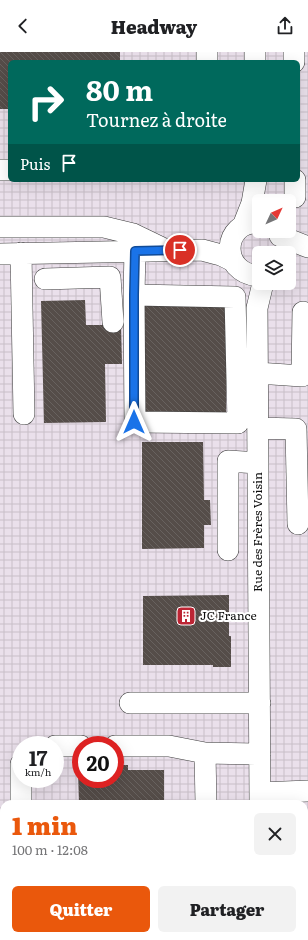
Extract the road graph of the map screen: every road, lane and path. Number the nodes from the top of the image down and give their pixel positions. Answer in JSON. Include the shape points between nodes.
{"nodes":[{"id":1,"x":257,"y":189,"type":"edge"},
{"id":2,"x":0,"y":227,"type":"edge"},
{"id":3,"x":245,"y":229,"type":"edge"},
{"id":4,"x":280,"y":240,"type":"edge"},
{"id":5,"x":308,"y":247,"type":"edge"},
{"id":6,"x":202,"y":250,"type":"junction"},
{"id":7,"x":135,"y":251,"type":"junction"},
{"id":8,"x":169,"y":251,"type":"junction"},
{"id":9,"x":308,"y":251,"type":"edge"},
{"id":10,"x":107,"y":252,"type":"junction"},
{"id":11,"x":21,"y":253,"type":"junction"},
{"id":12,"x":0,"y":254,"type":"edge"},
{"id":13,"x":296,"y":254,"type":"edge"},
{"id":14,"x":245,"y":270,"type":"edge"},
{"id":15,"x":110,"y":277,"type":"junction"},
{"id":16,"x":45,"y":279,"type":"dead end"},
{"id":17,"x":261,"y":290,"type":"edge"},
{"id":18,"x":134,"y":295,"type":"junction"},
{"id":19,"x":257,"y":308,"type":"junction"},
{"id":20,"x":303,"y":312,"type":"dead end"},
{"id":21,"x":114,"y":322,"type":"dead end"},
{"id":22,"x":257,"y":373,"type":"junction"},
{"id":23,"x":24,"y":414,"type":"dead end"},
{"id":24,"x":302,"y":427,"type":"edge"},
{"id":25,"x":258,"y":428,"type":"junction"},
{"id":26,"x":258,"y":463,"type":"junction"},
{"id":27,"x":298,"y":524,"type":"dead end"},
{"id":28,"x":228,"y":550,"type":"dead end"},
{"id":29,"x":260,"y":703,"type":"junction"},
{"id":30,"x":130,"y":704,"type":"dead end"},
{"id":31,"x":124,"y":746,"type":"edge"},
{"id":32,"x":205,"y":753,"type":"junction"},
{"id":33,"x":260,"y":754,"type":"junction"},
{"id":34,"x":21,"y":788,"type":"edge"},
{"id":35,"x":308,"y":791,"type":"edge"},
{"id":36,"x":260,"y":799,"type":"edge"},
{"id":37,"x":21,"y":800,"type":"edge"},
{"id":38,"x":206,"y":800,"type":"edge"}],
"edges":[{"from":1,"to":3,"type":"street"},
{"from":2,"to":8,"type":"street","via":[[104,227],[133,234]]},
{"from":3,"to":6,"type":"street"},
{"from":3,"to":14,"type":"street","via":[[230,254]]},
{"from":4,"to":5,"type":"street"},
{"from":6,"to":8,"type":"street"},
{"from":6,"to":14,"type":"street","via":[[221,255]]},
{"from":7,"to":8,"type":"street"},
{"from":7,"to":10,"type":"street"},
{"from":7,"to":18,"type":"street"},
{"from":9,"to":13,"type":"street"},
{"from":10,"to":11,"type":"street"},
{"from":10,"to":15,"type":"street","via":[[107,270]]},
{"from":11,"to":12,"type":"street"},
{"from":11,"to":23,"type":"street"},
{"from":14,"to":19,"type":"street","name":"Rue des Frères Voisin"},
{"from":15,"to":16,"type":"street"},
{"from":15,"to":21,"type":"street"},
{"from":17,"to":19,"type":"street","name":"Rue des Frères Voisin"},
{"from":18,"to":18,"type":"street","via":[[134,422],[238,422],[235,297]]},
{"from":19,"to":22,"type":"street","name":"Rue des Frères Voisin"},
{"from":20,"to":22,"type":"street","via":[[302,376]]},
{"from":22,"to":25,"type":"street","name":"Rue des Frères Voisin"},
{"from":24,"to":25,"type":"street"},
{"from":24,"to":27,"type":"street"},
{"from":25,"to":26,"type":"street","name":"Rue des Frères Voisin"},
{"from":26,"to":28,"type":"street","via":[[228,461]]},
{"from":26,"to":29,"type":"street","name":"Rue des Frères Voisin"},
{"from":29,"to":30,"type":"street"},
{"from":29,"to":33,"type":"street","name":"Rue des Frères Voisin"},
{"from":31,"to":32,"type":"street","via":[[169,746]]},
{"from":32,"to":33,"type":"street"},
{"from":32,"to":38,"type":"street"},
{"from":33,"to":36,"type":"street","name":"Rue des Frères Voisin"},
{"from":34,"to":37,"type":"street"},
{"from":35,"to":36,"type":"street"}]}
